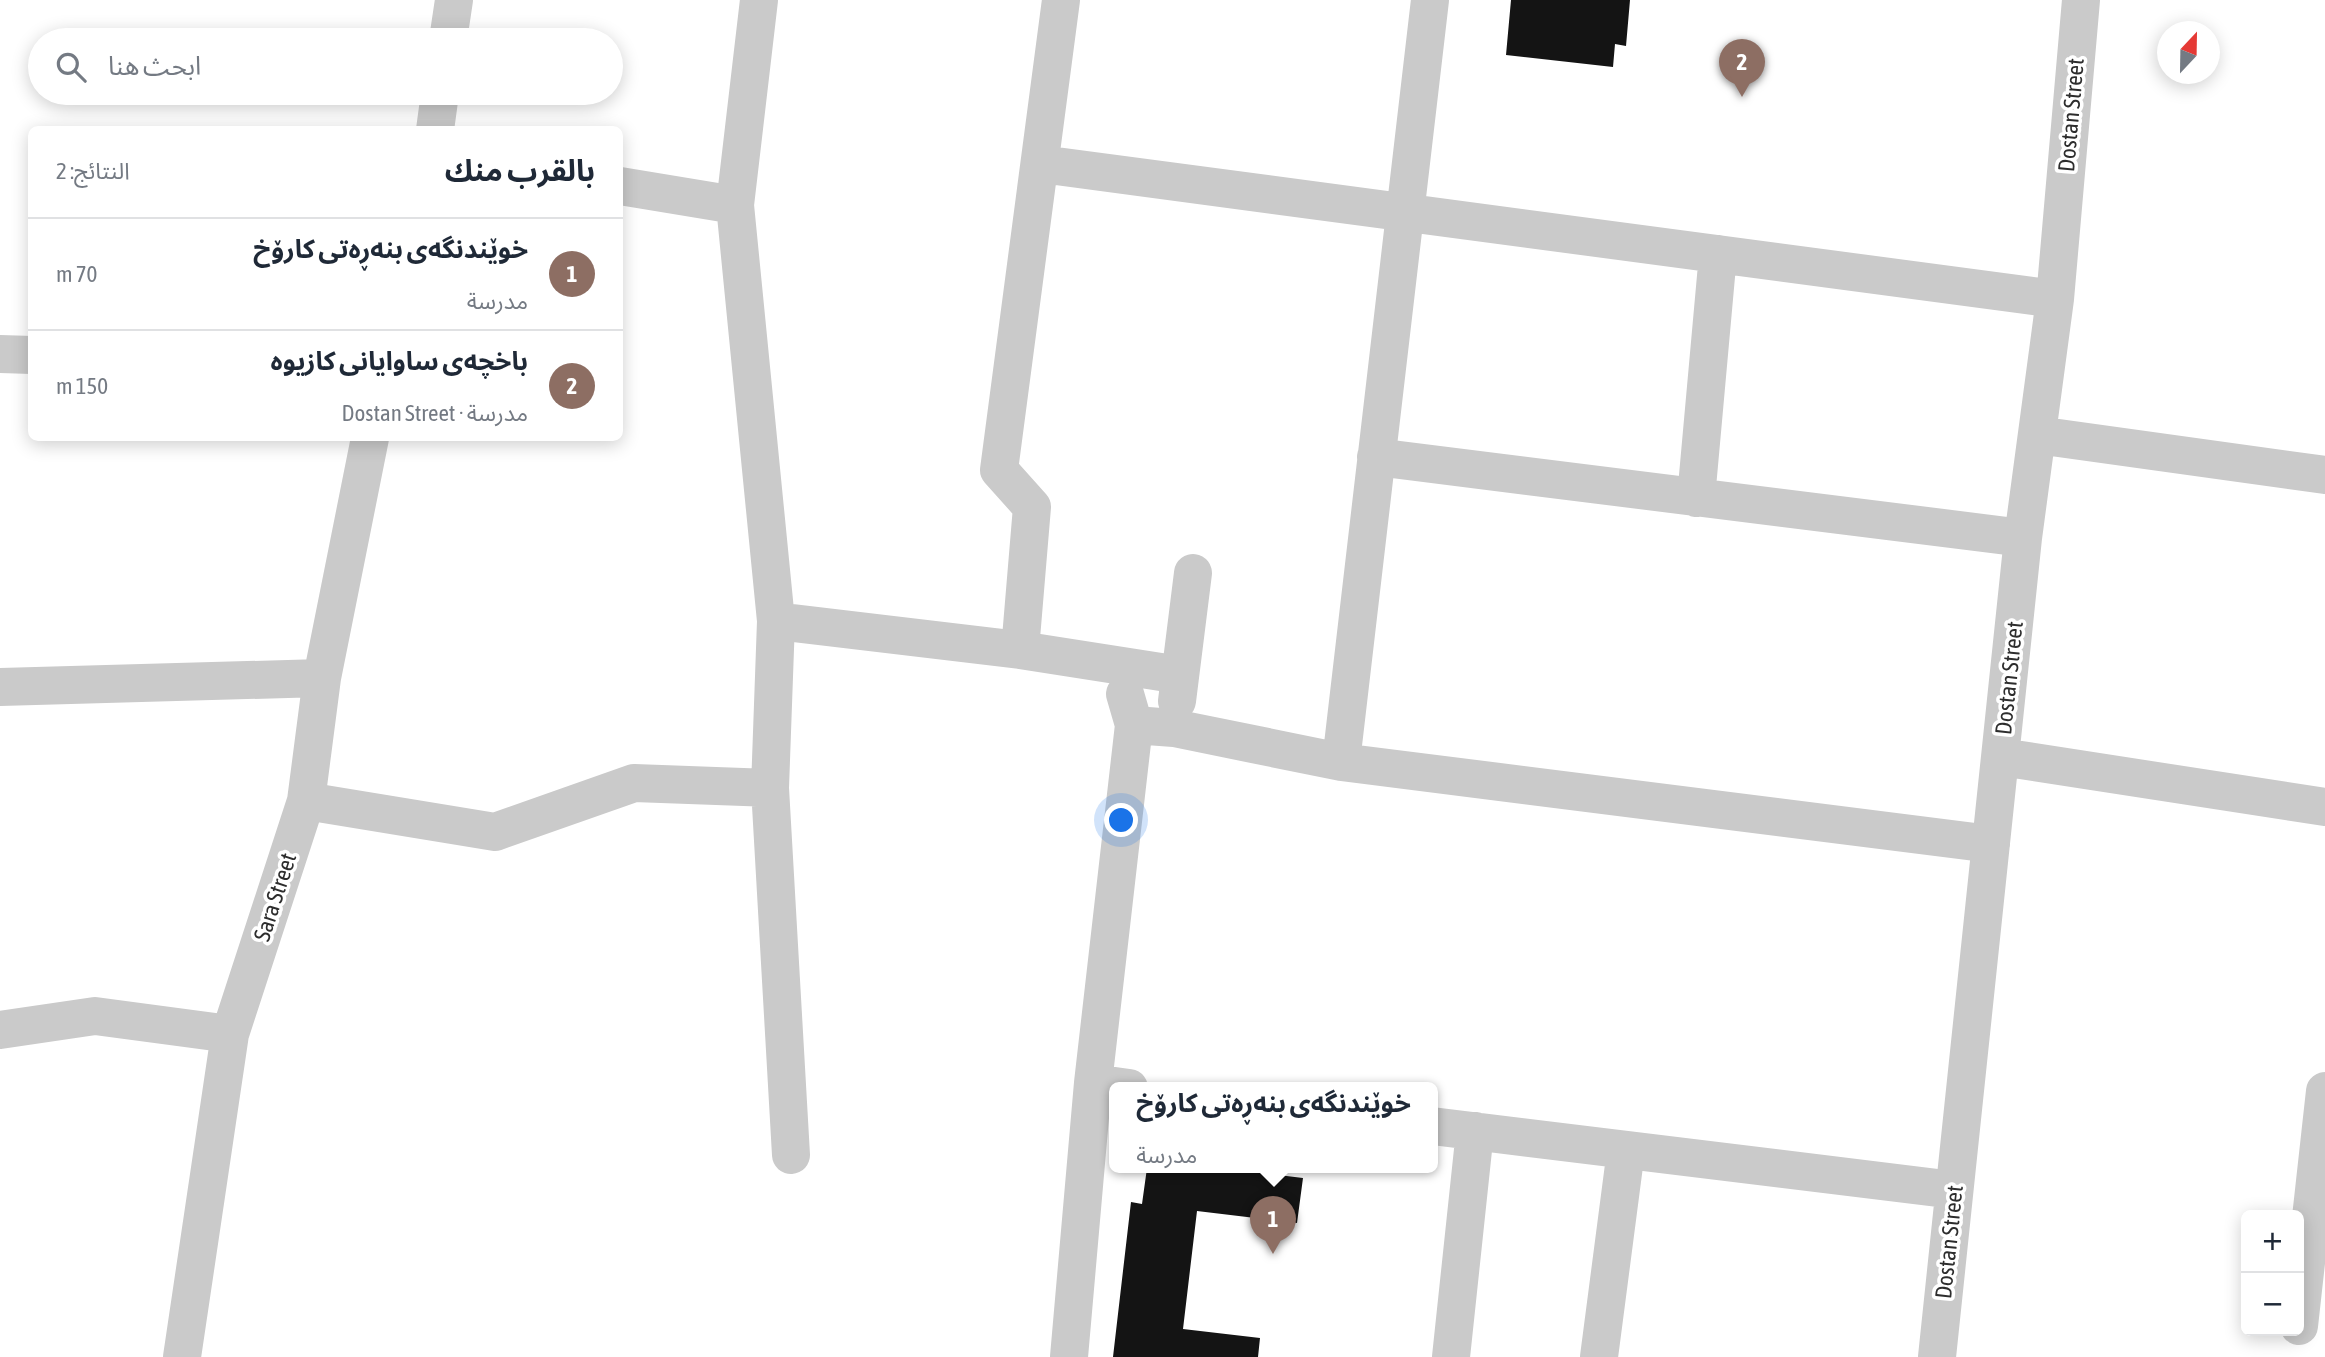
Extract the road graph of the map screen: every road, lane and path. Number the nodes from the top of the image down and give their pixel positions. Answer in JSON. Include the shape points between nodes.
{"nodes":[{"id":1,"x":454,"y":0,"type":"edge"},
{"id":2,"x":759,"y":0,"type":"edge"},
{"id":3,"x":1062,"y":0,"type":"edge"},
{"id":4,"x":1430,"y":0,"type":"edge"},
{"id":5,"x":2081,"y":0,"type":"edge"},
{"id":6,"x":450,"y":28,"type":"edge"},
{"id":7,"x":438,"y":105,"type":"edge"},
{"id":8,"x":436,"y":126,"type":"edge"},
{"id":9,"x":1041,"y":164,"type":"junction"},
{"id":10,"x":623,"y":186,"type":"edge"},
{"id":11,"x":735,"y":205,"type":"junction"},
{"id":12,"x":1404,"y":212,"type":"junction"},
{"id":13,"x":1718,"y":254,"type":"junction"},
{"id":14,"x":2055,"y":299,"type":"junction"},
{"id":15,"x":0,"y":354,"type":"edge"},
{"id":16,"x":28,"y":355,"type":"edge"},
{"id":17,"x":2037,"y":435,"type":"junction"},
{"id":18,"x":369,"y":441,"type":"edge"},
{"id":19,"x":1376,"y":457,"type":"junction"},
{"id":20,"x":2325,"y":475,"type":"edge"},
{"id":21,"x":1696,"y":498,"type":"junction"},
{"id":22,"x":2024,"y":538,"type":"junction"},
{"id":23,"x":1193,"y":573,"type":"dead end"},
{"id":24,"x":776,"y":621,"type":"junction"},
{"id":25,"x":1020,"y":650,"type":"junction"},
{"id":26,"x":1180,"y":675,"type":"junction"},
{"id":27,"x":322,"y":678,"type":"junction"},
{"id":28,"x":0,"y":687,"type":"edge"},
{"id":29,"x":1174,"y":728,"type":"junction"},
{"id":30,"x":2001,"y":757,"type":"junction"},
{"id":31,"x":1341,"y":762,"type":"junction"},
{"id":32,"x":770,"y":788,"type":"junction"},
{"id":33,"x":306,"y":801,"type":"junction"},
{"id":34,"x":2325,"y":807,"type":"edge"},
{"id":35,"x":1991,"y":844,"type":"junction"},
{"id":36,"x":0,"y":1030,"type":"edge"},
{"id":37,"x":230,"y":1034,"type":"junction"},
{"id":38,"x":1111,"y":1082,"type":"edge"},
{"id":39,"x":2325,"y":1091,"type":"edge"},
{"id":40,"x":1109,"y":1099,"type":"edge"},
{"id":41,"x":1438,"y":1127,"type":"edge"},
{"id":42,"x":1475,"y":1131,"type":"junction"},
{"id":43,"x":1626,"y":1150,"type":"junction"},
{"id":44,"x":791,"y":1155,"type":"dead end"},
{"id":45,"x":1954,"y":1191,"type":"junction"},
{"id":46,"x":2304,"y":1282,"type":"edge"},
{"id":47,"x":2298,"y":1336,"type":"edge"},
{"id":48,"x":182,"y":1357,"type":"edge"},
{"id":49,"x":1069,"y":1357,"type":"edge"},
{"id":50,"x":1451,"y":1357,"type":"edge"},
{"id":51,"x":1599,"y":1357,"type":"edge"},
{"id":52,"x":1937,"y":1357,"type":"edge"},
{"id":53,"x":2295,"y":1357,"type":"edge"}],
"edges":[{"from":1,"to":6,"type":"street"},
{"from":2,"to":11,"type":"street"},
{"from":3,"to":9,"type":"street"},
{"from":4,"to":12,"type":"street"},
{"from":5,"to":14,"type":"street","name":"Dostan Street"},
{"from":7,"to":8,"type":"street"},
{"from":9,"to":12,"type":"street"},
{"from":9,"to":25,"type":"street","via":[[999,470],[1032,507]]},
{"from":10,"to":11,"type":"street"},
{"from":11,"to":24,"type":"street"},
{"from":12,"to":13,"type":"street"},
{"from":12,"to":19,"type":"street"},
{"from":13,"to":14,"type":"street"},
{"from":13,"to":21,"type":"street"},
{"from":14,"to":17,"type":"street","name":"Dostan Street"},
{"from":15,"to":16,"type":"street"},
{"from":17,"to":20,"type":"street"},
{"from":17,"to":22,"type":"street","name":"Dostan Street"},
{"from":18,"to":27,"type":"street","name":"Sara Street"},
{"from":19,"to":21,"type":"street"},
{"from":19,"to":31,"type":"street"},
{"from":21,"to":22,"type":"street"},
{"from":22,"to":30,"type":"street","name":"Dostan Street"},
{"from":23,"to":26,"type":"street"},
{"from":24,"to":25,"type":"street"},
{"from":24,"to":32,"type":"street"},
{"from":25,"to":26,"type":"street"},
{"from":26,"to":29,"type":"street"},
{"from":27,"to":28,"type":"street"},
{"from":27,"to":33,"type":"street","name":"Sara Street"},
{"from":29,"to":31,"type":"street"},
{"from":29,"to":38,"type":"street","via":[[1130,709]]},
{"from":30,"to":34,"type":"street"},
{"from":30,"to":35,"type":"street","name":"Dostan Street"},
{"from":31,"to":35,"type":"street"},
{"from":32,"to":33,"type":"street","via":[[634,783],[495,832]]},
{"from":32,"to":44,"type":"street"},
{"from":33,"to":37,"type":"street","name":"Sara Street"},
{"from":35,"to":45,"type":"street","name":"Dostan Street"},
{"from":36,"to":37,"type":"street","via":[[95,1016]]},
{"from":37,"to":48,"type":"street","name":"Sara Street"},
{"from":39,"to":46,"type":"street"},
{"from":40,"to":49,"type":"street"},
{"from":41,"to":42,"type":"street"},
{"from":42,"to":43,"type":"street"},
{"from":42,"to":50,"type":"street"},
{"from":43,"to":45,"type":"street"},
{"from":43,"to":51,"type":"street"},
{"from":45,"to":52,"type":"street","name":"Dostan Street"},
{"from":47,"to":53,"type":"street"}]}
